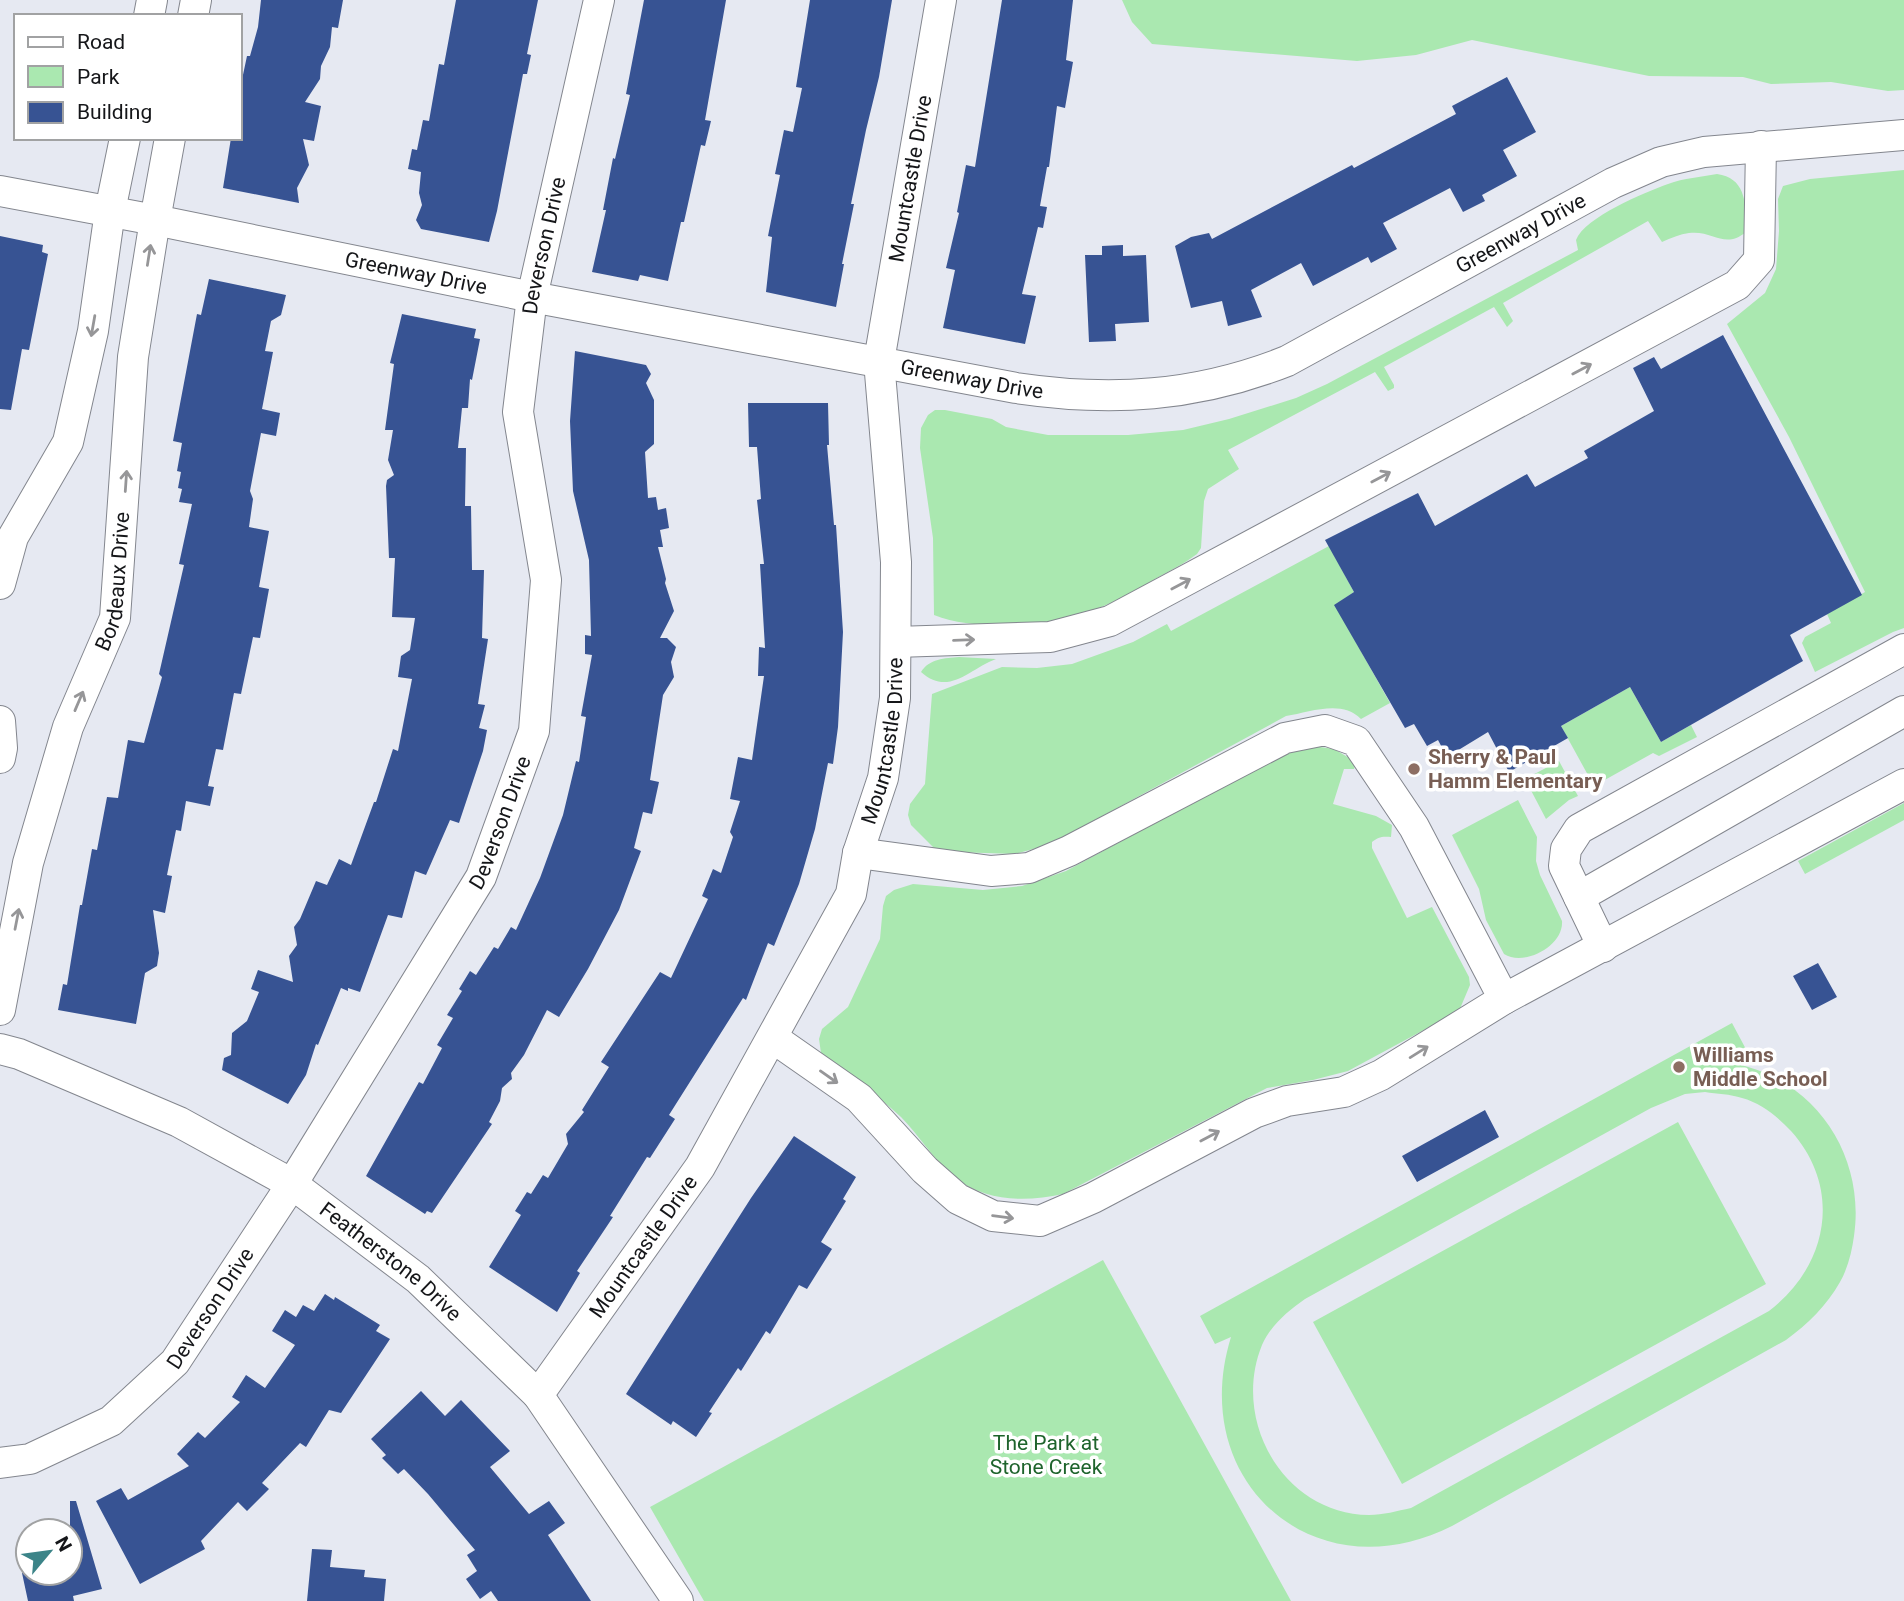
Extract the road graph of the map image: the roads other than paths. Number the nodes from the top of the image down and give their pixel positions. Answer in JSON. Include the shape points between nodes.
{"nodes":[{"id":1,"x":599,"y":0,"type":"edge"},
{"id":2,"x":941,"y":0,"type":"edge"},
{"id":3,"x":1904,"y":135,"type":"edge"},
{"id":4,"x":125,"y":140,"type":"edge"},
{"id":5,"x":170,"y":140,"type":"edge"},
{"id":6,"x":1761,"y":146,"type":"junction"},
{"id":7,"x":0,"y":191,"type":"edge"},
{"id":8,"x":110,"y":211,"type":"junction"},
{"id":9,"x":155,"y":220,"type":"junction"},
{"id":10,"x":532,"y":297,"type":"junction"},
{"id":11,"x":879,"y":361,"type":"junction"},
{"id":12,"x":0,"y":584,"type":"edge"},
{"id":13,"x":896,"y":642,"type":"junction"},
{"id":14,"x":1904,"y":649,"type":"edge"},
{"id":15,"x":1904,"y":711,"type":"edge"},
{"id":16,"x":0,"y":721,"type":"edge"},
{"id":17,"x":0,"y":758,"type":"edge"},
{"id":18,"x":1904,"y":784,"type":"edge"},
{"id":19,"x":858,"y":853,"type":"junction"},
{"id":20,"x":1579,"y":897,"type":"junction"},
{"id":21,"x":1602,"y":947,"type":"junction"},
{"id":22,"x":1503,"y":999,"type":"junction"},
{"id":23,"x":0,"y":1010,"type":"edge"},
{"id":24,"x":773,"y":1038,"type":"junction"},
{"id":25,"x":0,"y":1049,"type":"edge"},
{"id":26,"x":292,"y":1184,"type":"junction"},
{"id":27,"x":538,"y":1395,"type":"junction"},
{"id":28,"x":0,"y":1463,"type":"edge"},
{"id":29,"x":678,"y":1601,"type":"edge"}],
"edges":[{"from":1,"to":10,"type":"street","name":"Deverson Drive"},
{"from":2,"to":11,"type":"street","name":"Mountcastle Drive"},
{"from":3,"to":6,"type":"street","name":"Greenway Drive"},
{"from":4,"to":8,"type":"street"},
{"from":5,"to":9,"type":"street","name":"Bordeaux Drive"},
{"from":6,"to":11,"type":"street","name":"Greenway Drive","via":[[1685,156],[1636,171],[1287,361],[1205,386],[1147,395],[1079,395]]},
{"from":13,"to":6,"type":"street","one_way":true,"via":[[1049,637],[1110,621],[1737,285],[1759,260]]},
{"from":7,"to":8,"type":"street","name":"Greenway Drive"},
{"from":8,"to":9,"type":"street","name":"Greenway Drive"},
{"from":8,"to":12,"type":"street","one_way":true,"via":[[93,331],[68,442],[13,537]]},
{"from":9,"to":10,"type":"street","name":"Greenway Drive"},
{"from":23,"to":9,"type":"street","name":"Bordeaux Drive","one_way":true,"via":[[35,838],[68,727],[115,618],[133,357]]},
{"from":10,"to":11,"type":"street","name":"Greenway Drive"},
{"from":10,"to":26,"type":"street","name":"Deverson Drive","via":[[518,412],[546,580],[534,731],[481,877]]},
{"from":11,"to":13,"type":"street","name":"Mountcastle Drive","via":[[897,562]]},
{"from":13,"to":19,"type":"street","name":"Mountcastle Drive","via":[[895,698],[883,778]]},
{"from":14,"to":20,"type":"street","via":[[1579,829],[1566,849],[1564,866]]},
{"from":15,"to":20,"type":"street"},
{"from":16,"to":17,"type":"street"},
{"from":18,"to":21,"type":"street"},
{"from":19,"to":22,"type":"street","via":[[990,872],[1029,869],[1285,738],[1325,730],[1356,741],[1414,827]]},
{"from":19,"to":24,"type":"street","name":"Mountcastle Drive","via":[[850,894]]},
{"from":20,"to":21,"type":"street"},
{"from":21,"to":22,"type":"street"},
{"from":24,"to":22,"type":"street","one_way":true,"via":[[859,1098],[958,1199],[993,1216],[1040,1221],[1093,1198],[1254,1112],[1343,1092],[1381,1075]]},
{"from":24,"to":27,"type":"street","name":"Mountcastle Drive","via":[[700,1167]]},
{"from":25,"to":26,"type":"street","name":"Featherstone Drive","via":[[178,1122]]},
{"from":26,"to":27,"type":"street","name":"Featherstone Drive","via":[[418,1279]]},
{"from":26,"to":28,"type":"street","name":"Deverson Drive","via":[[175,1362],[111,1421],[30,1459]]},
{"from":27,"to":29,"type":"street","name":"Featherstone Drive"}]}
